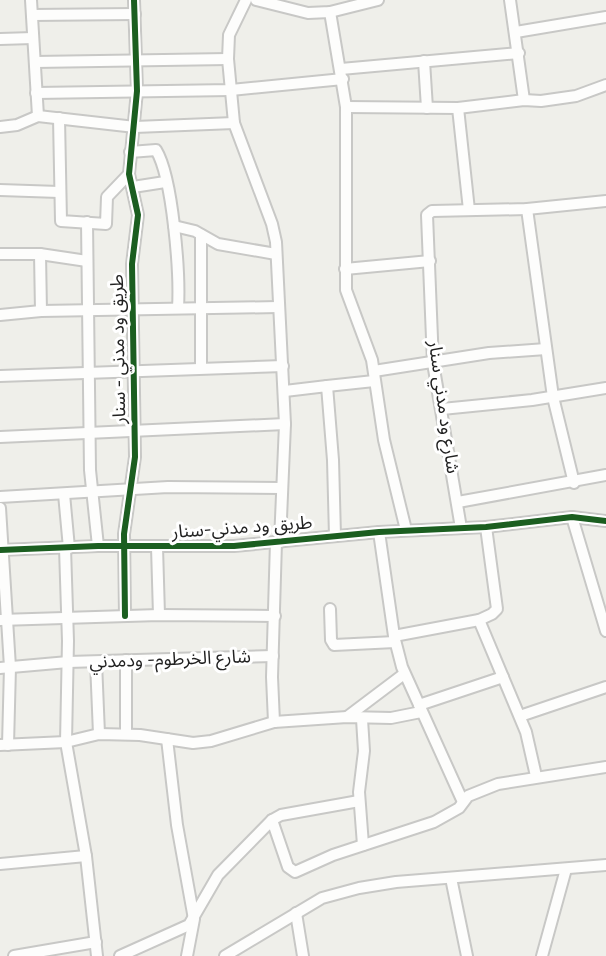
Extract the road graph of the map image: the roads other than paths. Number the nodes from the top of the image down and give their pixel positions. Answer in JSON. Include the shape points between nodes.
{"nodes":[{"id":1,"x":31,"y":0,"type":"edge"},
{"id":2,"x":134,"y":0,"type":"edge"},
{"id":3,"x":246,"y":0,"type":"edge"},
{"id":4,"x":256,"y":0,"type":"edge"},
{"id":5,"x":304,"y":0,"type":"edge"},
{"id":6,"x":378,"y":0,"type":"edge"},
{"id":7,"x":510,"y":0,"type":"edge"},
{"id":8,"x":330,"y":12,"type":"junction"},
{"id":9,"x":308,"y":13,"type":"junction"},
{"id":10,"x":135,"y":14,"type":"junction"},
{"id":11,"x":32,"y":15,"type":"junction"},
{"id":12,"x":606,"y":17,"type":"edge"},
{"id":13,"x":516,"y":32,"type":"junction"},
{"id":14,"x":33,"y":38,"type":"junction"},
{"id":15,"x":0,"y":39,"type":"edge"},
{"id":16,"x":519,"y":53,"type":"junction"},
{"id":17,"x":137,"y":59,"type":"junction"},
{"id":18,"x":228,"y":59,"type":"junction"},
{"id":19,"x":424,"y":61,"type":"junction"},
{"id":20,"x":34,"y":62,"type":"junction"},
{"id":21,"x":342,"y":74,"type":"junction"},
{"id":22,"x":606,"y":85,"type":"edge"},
{"id":23,"x":231,"y":90,"type":"junction"},
{"id":24,"x":137,"y":91,"type":"junction"},
{"id":25,"x":36,"y":93,"type":"junction"},
{"id":26,"x":524,"y":100,"type":"junction"},
{"id":27,"x":346,"y":107,"type":"junction"},
{"id":28,"x":427,"y":108,"type":"junction"},
{"id":29,"x":458,"y":108,"type":"junction"},
{"id":30,"x":38,"y":116,"type":"junction"},
{"id":31,"x":59,"y":118,"type":"junction"},
{"id":32,"x":234,"y":123,"type":"junction"},
{"id":33,"x":0,"y":127,"type":"edge"},
{"id":34,"x":135,"y":127,"type":"junction"},
{"id":35,"x":130,"y":152,"type":"junction"},
{"id":36,"x":129,"y":174,"type":"junction"},
{"id":37,"x":165,"y":182,"type":"junction"},
{"id":38,"x":133,"y":187,"type":"junction"},
{"id":39,"x":0,"y":190,"type":"edge"},
{"id":40,"x":59,"y":192,"type":"junction"},
{"id":41,"x":606,"y":201,"type":"edge"},
{"id":42,"x":527,"y":209,"type":"junction"},
{"id":43,"x":469,"y":210,"type":"junction"},
{"id":44,"x":87,"y":222,"type":"junction"},
{"id":45,"x":174,"y":225,"type":"junction"},
{"id":46,"x":201,"y":235,"type":"junction"},
{"id":47,"x":0,"y":254,"type":"edge"},
{"id":48,"x":40,"y":254,"type":"junction"},
{"id":49,"x":276,"y":254,"type":"junction"},
{"id":50,"x":87,"y":261,"type":"junction"},
{"id":51,"x":430,"y":261,"type":"junction"},
{"id":52,"x":345,"y":269,"type":"junction"},
{"id":53,"x":201,"y":307,"type":"junction"},
{"id":54,"x":278,"y":307,"type":"junction"},
{"id":55,"x":178,"y":308,"type":"junction"},
{"id":56,"x":134,"y":310,"type":"junction"},
{"id":57,"x":41,"y":311,"type":"junction"},
{"id":58,"x":88,"y":311,"type":"junction"},
{"id":59,"x":0,"y":315,"type":"edge"},
{"id":60,"x":546,"y":349,"type":"junction"},
{"id":61,"x":434,"y":363,"type":"junction"},
{"id":62,"x":283,"y":366,"type":"junction"},
{"id":63,"x":201,"y":368,"type":"junction"},
{"id":64,"x":132,"y":371,"type":"junction"},
{"id":65,"x":88,"y":372,"type":"junction"},
{"id":66,"x":0,"y":376,"type":"edge"},
{"id":67,"x":374,"y":376,"type":"junction"},
{"id":68,"x":327,"y":386,"type":"junction"},
{"id":69,"x":606,"y":388,"type":"edge"},
{"id":70,"x":285,"y":391,"type":"junction"},
{"id":71,"x":553,"y":397,"type":"junction"},
{"id":72,"x":442,"y":409,"type":"junction"},
{"id":73,"x":285,"y":424,"type":"junction"},
{"id":74,"x":135,"y":429,"type":"junction"},
{"id":75,"x":91,"y":433,"type":"junction"},
{"id":76,"x":0,"y":437,"type":"edge"},
{"id":77,"x":606,"y":475,"type":"edge"},
{"id":78,"x":574,"y":483,"type":"junction"},
{"id":79,"x":281,"y":488,"type":"junction"},
{"id":80,"x":132,"y":489,"type":"junction"},
{"id":81,"x":91,"y":491,"type":"junction"},
{"id":82,"x":64,"y":494,"type":"junction"},
{"id":83,"x":0,"y":497,"type":"edge"},
{"id":84,"x":458,"y":502,"type":"junction"},
{"id":85,"x":0,"y":508,"type":"edge"},
{"id":86,"x":572,"y":517,"type":"junction"},
{"id":87,"x":606,"y":521,"type":"edge"},
{"id":88,"x":486,"y":527,"type":"junction"},
{"id":89,"x":461,"y":528,"type":"junction"},
{"id":90,"x":406,"y":530,"type":"junction"},
{"id":91,"x":380,"y":531,"type":"junction"},
{"id":92,"x":334,"y":536,"type":"junction"},
{"id":93,"x":278,"y":542,"type":"junction"},
{"id":94,"x":98,"y":546,"type":"junction"},
{"id":95,"x":125,"y":547,"type":"junction"},
{"id":96,"x":157,"y":547,"type":"junction"},
{"id":97,"x":67,"y":548,"type":"junction"},
{"id":98,"x":2,"y":550,"type":"edge"},
{"id":99,"x":330,"y":609,"type":"dead end"},
{"id":100,"x":159,"y":615,"type":"junction"},
{"id":101,"x":125,"y":616,"type":"junction"},
{"id":102,"x":275,"y":616,"type":"junction"},
{"id":103,"x":68,"y":618,"type":"junction"},
{"id":104,"x":3,"y":619,"type":"edge"},
{"id":105,"x":479,"y":620,"type":"junction"},
{"id":106,"x":606,"y":631,"type":"edge"},
{"id":107,"x":395,"y":639,"type":"junction"},
{"id":108,"x":273,"y":657,"type":"junction"},
{"id":109,"x":126,"y":660,"type":"junction"},
{"id":110,"x":68,"y":662,"type":"junction"},
{"id":111,"x":96,"y":662,"type":"junction"},
{"id":112,"x":5,"y":668,"type":"edge"},
{"id":113,"x":404,"y":674,"type":"junction"},
{"id":114,"x":503,"y":677,"type":"junction"},
{"id":115,"x":606,"y":687,"type":"edge"},
{"id":116,"x":420,"y":709,"type":"junction"},
{"id":117,"x":520,"y":716,"type":"junction"},
{"id":118,"x":346,"y":717,"type":"junction"},
{"id":119,"x":362,"y":719,"type":"junction"},
{"id":120,"x":274,"y":722,"type":"junction"},
{"id":121,"x":99,"y":734,"type":"junction"},
{"id":122,"x":126,"y":734,"type":"junction"},
{"id":123,"x":167,"y":739,"type":"junction"},
{"id":124,"x":66,"y":742,"type":"junction"},
{"id":125,"x":4,"y":745,"type":"edge"},
{"id":126,"x":606,"y":767,"type":"edge"},
{"id":127,"x":536,"y":776,"type":"junction"},
{"id":128,"x":359,"y":801,"type":"junction"},
{"id":129,"x":463,"y":802,"type":"junction"},
{"id":130,"x":272,"y":820,"type":"junction"},
{"id":131,"x":363,"y":845,"type":"junction"},
{"id":132,"x":86,"y":856,"type":"junction"},
{"id":133,"x":0,"y":864,"type":"edge"},
{"id":134,"x":606,"y":865,"type":"edge"},
{"id":135,"x":566,"y":869,"type":"junction"},
{"id":136,"x":451,"y":878,"type":"junction"},
{"id":137,"x":296,"y":913,"type":"junction"},
{"id":138,"x":194,"y":919,"type":"junction"},
{"id":139,"x":96,"y":942,"type":"junction"},
{"id":140,"x":14,"y":956,"type":"edge"},
{"id":141,"x":98,"y":956,"type":"edge"},
{"id":142,"x":120,"y":956,"type":"edge"},
{"id":143,"x":187,"y":956,"type":"edge"},
{"id":144,"x":225,"y":956,"type":"edge"},
{"id":145,"x":303,"y":956,"type":"edge"},
{"id":146,"x":467,"y":956,"type":"edge"},
{"id":147,"x":542,"y":956,"type":"edge"}],
"edges":[{"from":1,"to":11,"type":"street"},
{"from":2,"to":10,"type":"street"},
{"from":3,"to":18,"type":"street","via":[[229,34]]},
{"from":4,"to":9,"type":"street"},
{"from":5,"to":9,"type":"street"},
{"from":6,"to":8,"type":"street"},
{"from":7,"to":13,"type":"street"},
{"from":8,"to":9,"type":"street"},
{"from":8,"to":21,"type":"street"},
{"from":10,"to":11,"type":"street"},
{"from":10,"to":17,"type":"street"},
{"from":11,"to":14,"type":"street"},
{"from":12,"to":13,"type":"street"},
{"from":13,"to":16,"type":"street"},
{"from":14,"to":15,"type":"street"},
{"from":14,"to":20,"type":"street"},
{"from":16,"to":19,"type":"street"},
{"from":16,"to":26,"type":"street"},
{"from":17,"to":18,"type":"street"},
{"from":17,"to":20,"type":"street"},
{"from":17,"to":24,"type":"street"},
{"from":18,"to":23,"type":"street"},
{"from":19,"to":21,"type":"street"},
{"from":19,"to":28,"type":"street"},
{"from":20,"to":25,"type":"street"},
{"from":21,"to":23,"type":"street"},
{"from":21,"to":27,"type":"street"},
{"from":22,"to":26,"type":"street","via":[[576,96]]},
{"from":23,"to":24,"type":"street"},
{"from":23,"to":32,"type":"street"},
{"from":24,"to":25,"type":"street"},
{"from":24,"to":34,"type":"street"},
{"from":25,"to":30,"type":"street"},
{"from":26,"to":29,"type":"street"},
{"from":27,"to":28,"type":"street"},
{"from":27,"to":52,"type":"street"},
{"from":28,"to":29,"type":"street"},
{"from":29,"to":43,"type":"street"},
{"from":30,"to":31,"type":"street"},
{"from":30,"to":33,"type":"street"},
{"from":31,"to":34,"type":"street"},
{"from":31,"to":40,"type":"street"},
{"from":32,"to":34,"type":"street"},
{"from":32,"to":49,"type":"street","via":[[275,231]]},
{"from":34,"to":35,"type":"street"},
{"from":35,"to":36,"type":"street","name":"طريق ود مدني - سنار"},
{"from":35,"to":37,"type":"street","via":[[156,150]]},
{"from":36,"to":38,"type":"street","name":"طريق ود مدني - سنار"},
{"from":36,"to":44,"type":"street","via":[[108,197],[106,224]]},
{"from":37,"to":38,"type":"street"},
{"from":37,"to":45,"type":"street"},
{"from":38,"to":56,"type":"street","name":"طريق ود مدني - سنار","via":[[138,215],[132,264]]},
{"from":39,"to":40,"type":"street"},
{"from":40,"to":44,"type":"street","via":[[61,221]]},
{"from":41,"to":42,"type":"street"},
{"from":42,"to":43,"type":"street"},
{"from":42,"to":60,"type":"street"},
{"from":43,"to":51,"type":"street","name":"شارع ود مدني سنار","via":[[427,214]]},
{"from":44,"to":50,"type":"street","name":"طريق ود مدني - سنار"},
{"from":45,"to":46,"type":"street"},
{"from":45,"to":55,"type":"street","via":[[179,265]]},
{"from":46,"to":49,"type":"street","via":[[218,244]]},
{"from":46,"to":53,"type":"street"},
{"from":47,"to":48,"type":"street"},
{"from":48,"to":50,"type":"street"},
{"from":48,"to":57,"type":"street"},
{"from":49,"to":54,"type":"street"},
{"from":50,"to":58,"type":"street","name":"طريق ود مدني - سنار"},
{"from":51,"to":52,"type":"street"},
{"from":51,"to":61,"type":"street","name":"شارع ود مدني سنار"},
{"from":52,"to":67,"type":"street","via":[[346,290]]},
{"from":53,"to":54,"type":"street"},
{"from":53,"to":55,"type":"street"},
{"from":53,"to":63,"type":"street"},
{"from":54,"to":62,"type":"street"},
{"from":55,"to":56,"type":"street"},
{"from":56,"to":58,"type":"street"},
{"from":56,"to":64,"type":"street","name":"طريق ود مدني - سنار"},
{"from":57,"to":58,"type":"street"},
{"from":57,"to":59,"type":"street"},
{"from":58,"to":65,"type":"street","name":"طريق ود مدني - سنار"},
{"from":60,"to":61,"type":"street","via":[[489,353]]},
{"from":60,"to":71,"type":"street"},
{"from":61,"to":67,"type":"street"},
{"from":61,"to":72,"type":"street","name":"شارع ود مدني سنار"},
{"from":62,"to":63,"type":"street"},
{"from":62,"to":70,"type":"street"},
{"from":63,"to":64,"type":"street"},
{"from":64,"to":65,"type":"street"},
{"from":64,"to":74,"type":"street","name":"طريق ود مدني - سنار"},
{"from":65,"to":66,"type":"street"},
{"from":65,"to":75,"type":"street","name":"طريق ود مدني - سنار"},
{"from":67,"to":68,"type":"street"},
{"from":67,"to":90,"type":"street","via":[[384,440]]},
{"from":68,"to":70,"type":"street"},
{"from":68,"to":92,"type":"street"},
{"from":69,"to":71,"type":"street"},
{"from":70,"to":73,"type":"street"},
{"from":71,"to":72,"type":"street"},
{"from":71,"to":78,"type":"street"},
{"from":72,"to":84,"type":"street","name":"شارع ود مدني سنار"},
{"from":73,"to":74,"type":"street"},
{"from":73,"to":79,"type":"street"},
{"from":74,"to":75,"type":"street"},
{"from":74,"to":80,"type":"street","name":"طريق ود مدني - سنار"},
{"from":75,"to":76,"type":"street"},
{"from":75,"to":81,"type":"street","name":"طريق ود مدني - سنار"},
{"from":77,"to":78,"type":"street"},
{"from":78,"to":84,"type":"street"},
{"from":79,"to":80,"type":"street","name":"طريق ود مدني-سنار"},
{"from":79,"to":93,"type":"street"},
{"from":80,"to":81,"type":"street","name":"طريق ود مدني-سنار"},
{"from":80,"to":95,"type":"street","name":"طريق ود مدني - سنار"},
{"from":81,"to":82,"type":"street","name":"طريق ود مدني-سنار"},
{"from":81,"to":94,"type":"street","name":"طريق ود مدني - سنار"},
{"from":82,"to":83,"type":"street","name":"طريق ود مدني-سنار"},
{"from":82,"to":97,"type":"street"},
{"from":84,"to":89,"type":"street","name":"شارع ود مدني سنار"},
{"from":85,"to":98,"type":"street"},
{"from":86,"to":87,"type":"street","name":"طريق ود مدني-سنار"},
{"from":86,"to":88,"type":"street","name":"طريق ود مدني-سنار"},
{"from":86,"to":106,"type":"street"},
{"from":88,"to":89,"type":"street","name":"طريق ود مدني-سنار"},
{"from":88,"to":105,"type":"street","via":[[496,609]]},
{"from":89,"to":90,"type":"street","name":"طريق ود مدني-سنار"},
{"from":90,"to":91,"type":"street","name":"طريق ود مدني-سنار"},
{"from":91,"to":92,"type":"street","name":"طريق ود مدني-سنار"},
{"from":91,"to":107,"type":"street"},
{"from":92,"to":93,"type":"street","name":"طريق ود مدني-سنار"},
{"from":93,"to":96,"type":"street","name":"طريق ود مدني-سنار"},
{"from":93,"to":102,"type":"street"},
{"from":94,"to":95,"type":"street","name":"طريق ود مدني-سنار"},
{"from":94,"to":97,"type":"street","name":"طريق ود مدني-سنار"},
{"from":95,"to":96,"type":"street","name":"طريق ود مدني-سنار"},
{"from":95,"to":101,"type":"street","name":"طريق ود مدني - سنار"},
{"from":96,"to":100,"type":"street"},
{"from":97,"to":98,"type":"street","name":"طريق ود مدني-سنار"},
{"from":97,"to":103,"type":"street","name":"شارع الخرطوم- ودمدني"},
{"from":98,"to":104,"type":"street"},
{"from":99,"to":107,"type":"street","via":[[334,645]]},
{"from":100,"to":101,"type":"street"},
{"from":100,"to":102,"type":"street"},
{"from":101,"to":103,"type":"street"},
{"from":102,"to":108,"type":"street"},
{"from":103,"to":104,"type":"street"},
{"from":103,"to":110,"type":"street","name":"شارع الخرطوم- ودمدني"},
{"from":104,"to":112,"type":"street"},
{"from":105,"to":107,"type":"street"},
{"from":105,"to":114,"type":"street"},
{"from":107,"to":113,"type":"street"},
{"from":108,"to":109,"type":"street","name":"شارع الخرطوم- ودمدني"},
{"from":108,"to":120,"type":"street"},
{"from":109,"to":111,"type":"street","name":"شارع الخرطوم- ودمدني"},
{"from":109,"to":122,"type":"street"},
{"from":110,"to":111,"type":"street","name":"شارع الخرطوم- ودمدني"},
{"from":110,"to":112,"type":"street","name":"شارع الخرطوم- ودمدني"},
{"from":110,"to":124,"type":"street","name":"شارع الخرطوم- ودمدني"},
{"from":111,"to":121,"type":"street"},
{"from":112,"to":125,"type":"street"},
{"from":113,"to":116,"type":"street"},
{"from":113,"to":118,"type":"street"},
{"from":114,"to":116,"type":"street"},
{"from":114,"to":117,"type":"street"},
{"from":115,"to":117,"type":"street"},
{"from":116,"to":119,"type":"street","via":[[391,718]]},
{"from":116,"to":129,"type":"street"},
{"from":117,"to":127,"type":"street"},
{"from":118,"to":119,"type":"street"},
{"from":118,"to":120,"type":"street"},
{"from":119,"to":128,"type":"street","via":[[364,751]]},
{"from":120,"to":123,"type":"street","via":[[211,741]]},
{"from":121,"to":122,"type":"street"},
{"from":121,"to":124,"type":"street"},
{"from":122,"to":123,"type":"street"},
{"from":123,"to":138,"type":"street"},
{"from":124,"to":125,"type":"street"},
{"from":124,"to":132,"type":"street","name":"شارع الخرطوم- ودمدني"},
{"from":126,"to":127,"type":"street"},
{"from":127,"to":129,"type":"street","via":[[498,784],[468,796]]},
{"from":128,"to":130,"type":"street"},
{"from":128,"to":131,"type":"street"},
{"from":129,"to":131,"type":"street","via":[[434,822]]},
{"from":130,"to":131,"type":"street","via":[[292,871]]},
{"from":130,"to":138,"type":"street","via":[[218,875]]},
{"from":132,"to":133,"type":"street"},
{"from":132,"to":139,"type":"street","name":"شارع الخرطوم- ودمدني"},
{"from":134,"to":135,"type":"street"},
{"from":135,"to":136,"type":"street"},
{"from":135,"to":147,"type":"street"},
{"from":136,"to":137,"type":"street","via":[[359,888],[322,898]]},
{"from":136,"to":146,"type":"street"},
{"from":137,"to":144,"type":"street"},
{"from":137,"to":145,"type":"street"},
{"from":138,"to":142,"type":"street"},
{"from":138,"to":143,"type":"street"},
{"from":139,"to":140,"type":"street"},
{"from":139,"to":141,"type":"street","name":"شارع الخرطوم- ودمدني"}]}
